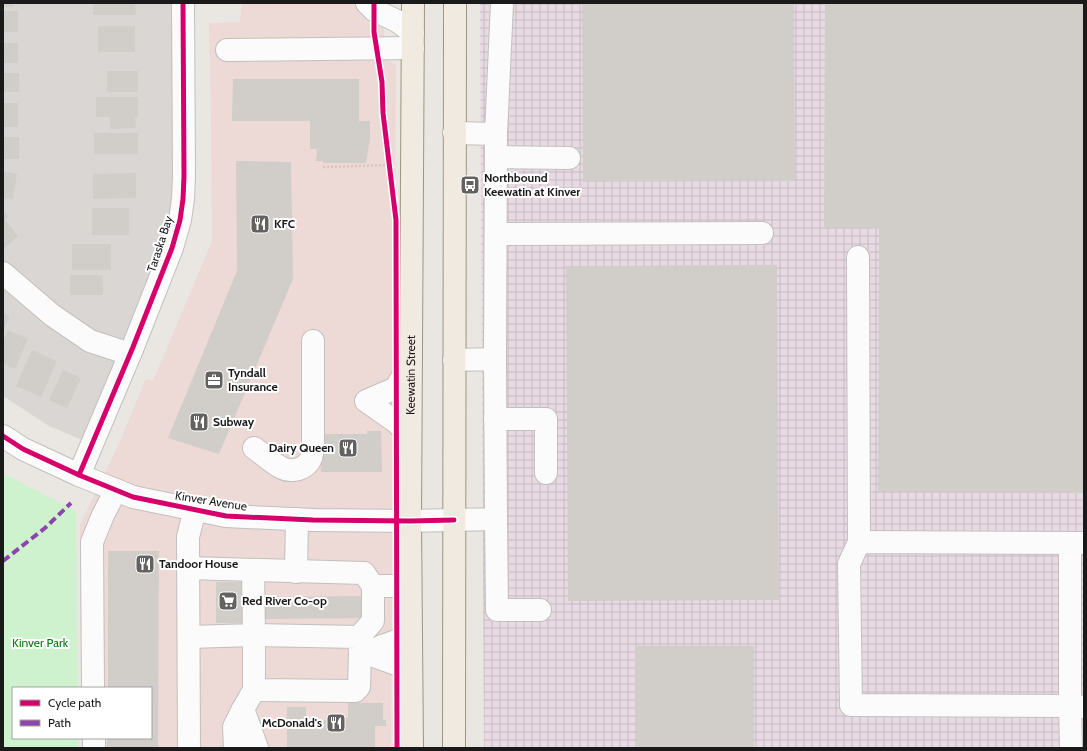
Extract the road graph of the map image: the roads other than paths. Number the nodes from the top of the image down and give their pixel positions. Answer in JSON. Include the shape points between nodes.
{"nodes":[{"id":1,"x":182,"y":3,"type":"edge"},
{"id":2,"x":367,"y":3,"type":"edge"},
{"id":3,"x":413,"y":3,"type":"edge"},
{"id":4,"x":455,"y":3,"type":"edge"},
{"id":5,"x":502,"y":3,"type":"edge"},
{"id":6,"x":413,"y":40,"type":"junction"},
{"id":7,"x":227,"y":50,"type":"dead end"},
{"id":8,"x":454,"y":133,"type":"junction"},
{"id":9,"x":496,"y":134,"type":"junction"},
{"id":10,"x":496,"y":157,"type":"junction"},
{"id":11,"x":569,"y":158,"type":"dead end"},
{"id":12,"x":762,"y":233,"type":"dead end"},
{"id":13,"x":496,"y":234,"type":"junction"},
{"id":14,"x":858,"y":257,"type":"dead end"},
{"id":15,"x":3,"y":273,"type":"edge"},
{"id":16,"x":313,"y":341,"type":"dead end"},
{"id":17,"x":130,"y":354,"type":"junction"},
{"id":18,"x":495,"y":359,"type":"junction"},
{"id":19,"x":454,"y":360,"type":"junction"},
{"id":20,"x":411,"y":362,"type":"junction"},
{"id":21,"x":495,"y":420,"type":"junction"},
{"id":22,"x":3,"y":436,"type":"edge"},
{"id":23,"x":410,"y":436,"type":"junction"},
{"id":24,"x":254,"y":448,"type":"dead end"},
{"id":25,"x":546,"y":473,"type":"dead end"},
{"id":26,"x":78,"y":475,"type":"junction"},
{"id":27,"x":116,"y":490,"type":"junction"},
{"id":28,"x":195,"y":509,"type":"junction"},
{"id":29,"x":297,"y":519,"type":"junction"},
{"id":30,"x":496,"y":519,"type":"junction"},
{"id":31,"x":454,"y":520,"type":"junction"},
{"id":32,"x":410,"y":521,"type":"junction"},
{"id":33,"x":859,"y":542,"type":"junction"},
{"id":34,"x":1077,"y":543,"type":"edge"},
{"id":35,"x":188,"y":568,"type":"junction"},
{"id":36,"x":253,"y":570,"type":"junction"},
{"id":37,"x":296,"y":572,"type":"junction"},
{"id":38,"x":373,"y":586,"type":"junction"},
{"id":39,"x":410,"y":586,"type":"junction"},
{"id":40,"x":540,"y":610,"type":"dead end"},
{"id":41,"x":411,"y":632,"type":"junction"},
{"id":42,"x":254,"y":635,"type":"junction"},
{"id":43,"x":188,"y":637,"type":"junction"},
{"id":44,"x":361,"y":648,"type":"junction"},
{"id":45,"x":411,"y":672,"type":"junction"},
{"id":46,"x":93,"y":687,"type":"edge"},
{"id":47,"x":254,"y":690,"type":"junction"},
{"id":48,"x":1077,"y":706,"type":"edge"},
{"id":49,"x":243,"y":709,"type":"junction"},
{"id":50,"x":190,"y":748,"type":"edge"},
{"id":51,"x":235,"y":748,"type":"edge"},
{"id":52,"x":257,"y":748,"type":"edge"},
{"id":53,"x":412,"y":748,"type":"edge"},
{"id":54,"x":454,"y":748,"type":"edge"},
{"id":55,"x":1071,"y":748,"type":"edge"}],
"edges":[{"from":1,"to":17,"type":"street","name":"Taraska Bay","via":[[184,176],[180,220],[172,248]]},
{"from":2,"to":6,"type":"street","via":[[374,10],[397,21]]},
{"from":3,"to":6,"type":"main road","name":"Keewatin Street"},
{"from":4,"to":8,"type":"main road"},
{"from":5,"to":9,"type":"street"},
{"from":6,"to":7,"type":"street"},
{"from":6,"to":20,"type":"main road","name":"Keewatin Street"},
{"from":8,"to":9,"type":"street"},
{"from":8,"to":19,"type":"main road"},
{"from":9,"to":10,"type":"street"},
{"from":10,"to":11,"type":"street"},
{"from":10,"to":13,"type":"street"},
{"from":12,"to":13,"type":"street"},
{"from":13,"to":18,"type":"street"},
{"from":14,"to":33,"type":"street"},
{"from":15,"to":17,"type":"street","via":[[52,315],[90,341]]},
{"from":16,"to":24,"type":"street","via":[[311,459],[299,469],[291,470],[283,468]]},
{"from":17,"to":26,"type":"street","name":"Taraska Bay"},
{"from":18,"to":19,"type":"street"},
{"from":18,"to":21,"type":"street"},
{"from":19,"to":31,"type":"main road"},
{"from":20,"to":23,"type":"main road","name":"Keewatin Street"},
{"from":20,"to":23,"type":"street","via":[[396,388],[366,401],[396,422]]},
{"from":21,"to":25,"type":"street","via":[[546,420]]},
{"from":21,"to":30,"type":"street"},
{"from":22,"to":26,"type":"street","name":"Kinver Avenue","via":[[23,449]]},
{"from":23,"to":32,"type":"main road","name":"Keewatin Street"},
{"from":26,"to":27,"type":"street","name":"Kinver Avenue"},
{"from":27,"to":28,"type":"street","name":"Kinver Avenue","via":[[133,498]]},
{"from":27,"to":46,"type":"street","via":[[102,515],[92,542]]},
{"from":28,"to":29,"type":"street","name":"Kinver Avenue","via":[[226,516]]},
{"from":28,"to":35,"type":"street","via":[[188,537]]},
{"from":29,"to":32,"type":"street","name":"Kinver Avenue"},
{"from":29,"to":37,"type":"street"},
{"from":30,"to":31,"type":"street","name":"Kinver Avenue"},
{"from":30,"to":40,"type":"street","via":[[497,610]]},
{"from":31,"to":32,"type":"street","name":"Kinver Avenue"},
{"from":31,"to":54,"type":"main road"},
{"from":32,"to":39,"type":"main road","name":"Keewatin Street"},
{"from":33,"to":34,"type":"street"},
{"from":33,"to":48,"type":"street","via":[[849,564],[851,705]]},
{"from":34,"to":48,"type":"street"},
{"from":35,"to":36,"type":"street"},
{"from":35,"to":43,"type":"street"},
{"from":36,"to":37,"type":"street"},
{"from":36,"to":42,"type":"street"},
{"from":37,"to":38,"type":"street","via":[[364,573]]},
{"from":38,"to":39,"type":"street"},
{"from":38,"to":44,"type":"street","via":[[373,621]]},
{"from":39,"to":41,"type":"main road","name":"Keewatin Street"},
{"from":41,"to":44,"type":"street","via":[[396,641]]},
{"from":41,"to":45,"type":"main road","name":"Keewatin Street"},
{"from":42,"to":43,"type":"street"},
{"from":42,"to":44,"type":"street"},
{"from":42,"to":47,"type":"street"},
{"from":43,"to":50,"type":"street"},
{"from":44,"to":45,"type":"street"},
{"from":44,"to":47,"type":"street","via":[[359,687],[355,691]]},
{"from":45,"to":53,"type":"main road","name":"Keewatin Street"},
{"from":47,"to":49,"type":"street"},
{"from":48,"to":55,"type":"street"},
{"from":49,"to":51,"type":"street","via":[[234,726]]},
{"from":49,"to":52,"type":"street"}]}
